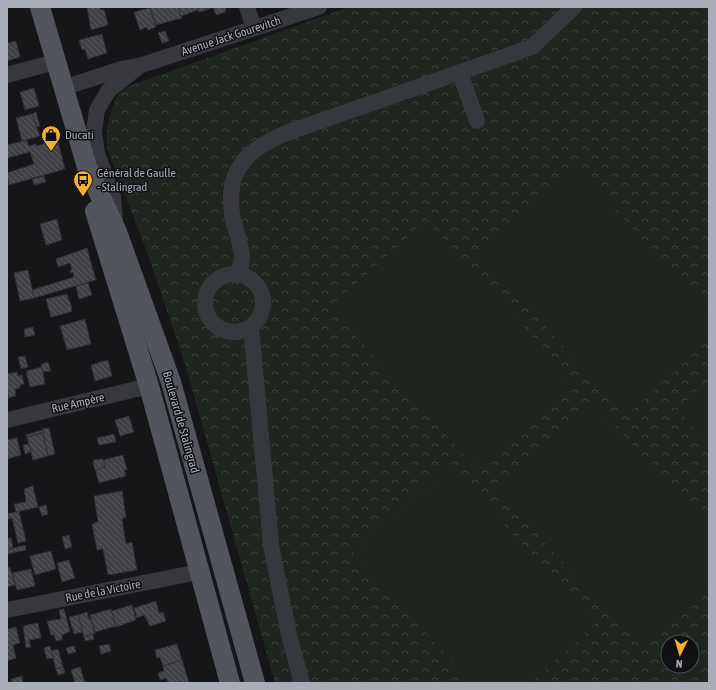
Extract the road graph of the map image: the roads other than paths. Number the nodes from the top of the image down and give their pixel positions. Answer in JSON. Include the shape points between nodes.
{"nodes":[{"id":1,"x":40,"y":7,"type":"edge"},
{"id":2,"x":247,"y":7,"type":"edge"},
{"id":3,"x":320,"y":7,"type":"edge"},
{"id":4,"x":574,"y":7,"type":"edge"},
{"id":5,"x":254,"y":28,"type":"junction"},
{"id":6,"x":56,"y":62,"type":"junction"},
{"id":7,"x":142,"y":65,"type":"junction"},
{"id":8,"x":460,"y":73,"type":"junction"},
{"id":9,"x":7,"y":75,"type":"edge"},
{"id":10,"x":63,"y":88,"type":"junction"},
{"id":11,"x":477,"y":121,"type":"dead end"},
{"id":12,"x":87,"y":167,"type":"junction"},
{"id":13,"x":117,"y":232,"type":"junction"},
{"id":14,"x":240,"y":274,"type":"junction"},
{"id":15,"x":251,"y":327,"type":"junction"},
{"id":16,"x":149,"y":386,"type":"junction"},
{"id":17,"x":7,"y":420,"type":"edge"},
{"id":18,"x":198,"y":572,"type":"junction"},
{"id":19,"x":7,"y":610,"type":"edge"},
{"id":20,"x":230,"y":683,"type":"edge"},
{"id":21,"x":255,"y":683,"type":"edge"},
{"id":22,"x":302,"y":683,"type":"edge"}],
"edges":[{"from":1,"to":6,"type":"main road","name":"Boulevard de Stalingrad"},
{"from":2,"to":5,"type":"street"},
{"from":3,"to":5,"type":"street","name":"Avenue Jack Gourevitch"},
{"from":4,"to":8,"type":"street","via":[[532,47]]},
{"from":5,"to":7,"type":"street","name":"Avenue Jack Gourevitch"},
{"from":6,"to":9,"type":"street"},
{"from":6,"to":10,"type":"main road","name":"Boulevard de Stalingrad"},
{"from":7,"to":10,"type":"street","name":"Avenue Jack Gourevitch","via":[[121,69]]},
{"from":7,"to":13,"type":"street","name":"Avenue Jack Gourevitch","via":[[109,90],[98,110],[94,131],[97,153],[113,197]]},
{"from":8,"to":11,"type":"street"},
{"from":8,"to":14,"type":"street","via":[[276,137],[249,154],[234,180],[231,198],[235,231],[242,256]]},
{"from":10,"to":12,"type":"main road","name":"Boulevard de Stalingrad"},
{"from":12,"to":13,"type":"main road","name":"Boulevard de Stalingrad"},
{"from":12,"to":16,"type":"main road","name":"Boulevard de Stalingrad","via":[[91,196]]},
{"from":13,"to":21,"type":"main road","name":"Boulevard de Stalingrad","via":[[171,382]]},
{"from":14,"to":15,"type":"street","via":[[249,277],[261,292],[262,311]]},
{"from":14,"to":15,"type":"street","via":[[221,276],[213,282],[206,294],[205,309],[208,318],[223,330],[238,332]]},
{"from":15,"to":22,"type":"street","via":[[271,545],[288,635]]},
{"from":16,"to":17,"type":"street","name":"Rue Ampère"},
{"from":16,"to":18,"type":"main road","name":"Boulevard de Stalingrad"},
{"from":18,"to":19,"type":"street","name":"Rue de la Victoire"},
{"from":18,"to":20,"type":"main road","name":"Boulevard de Stalingrad"}]}
